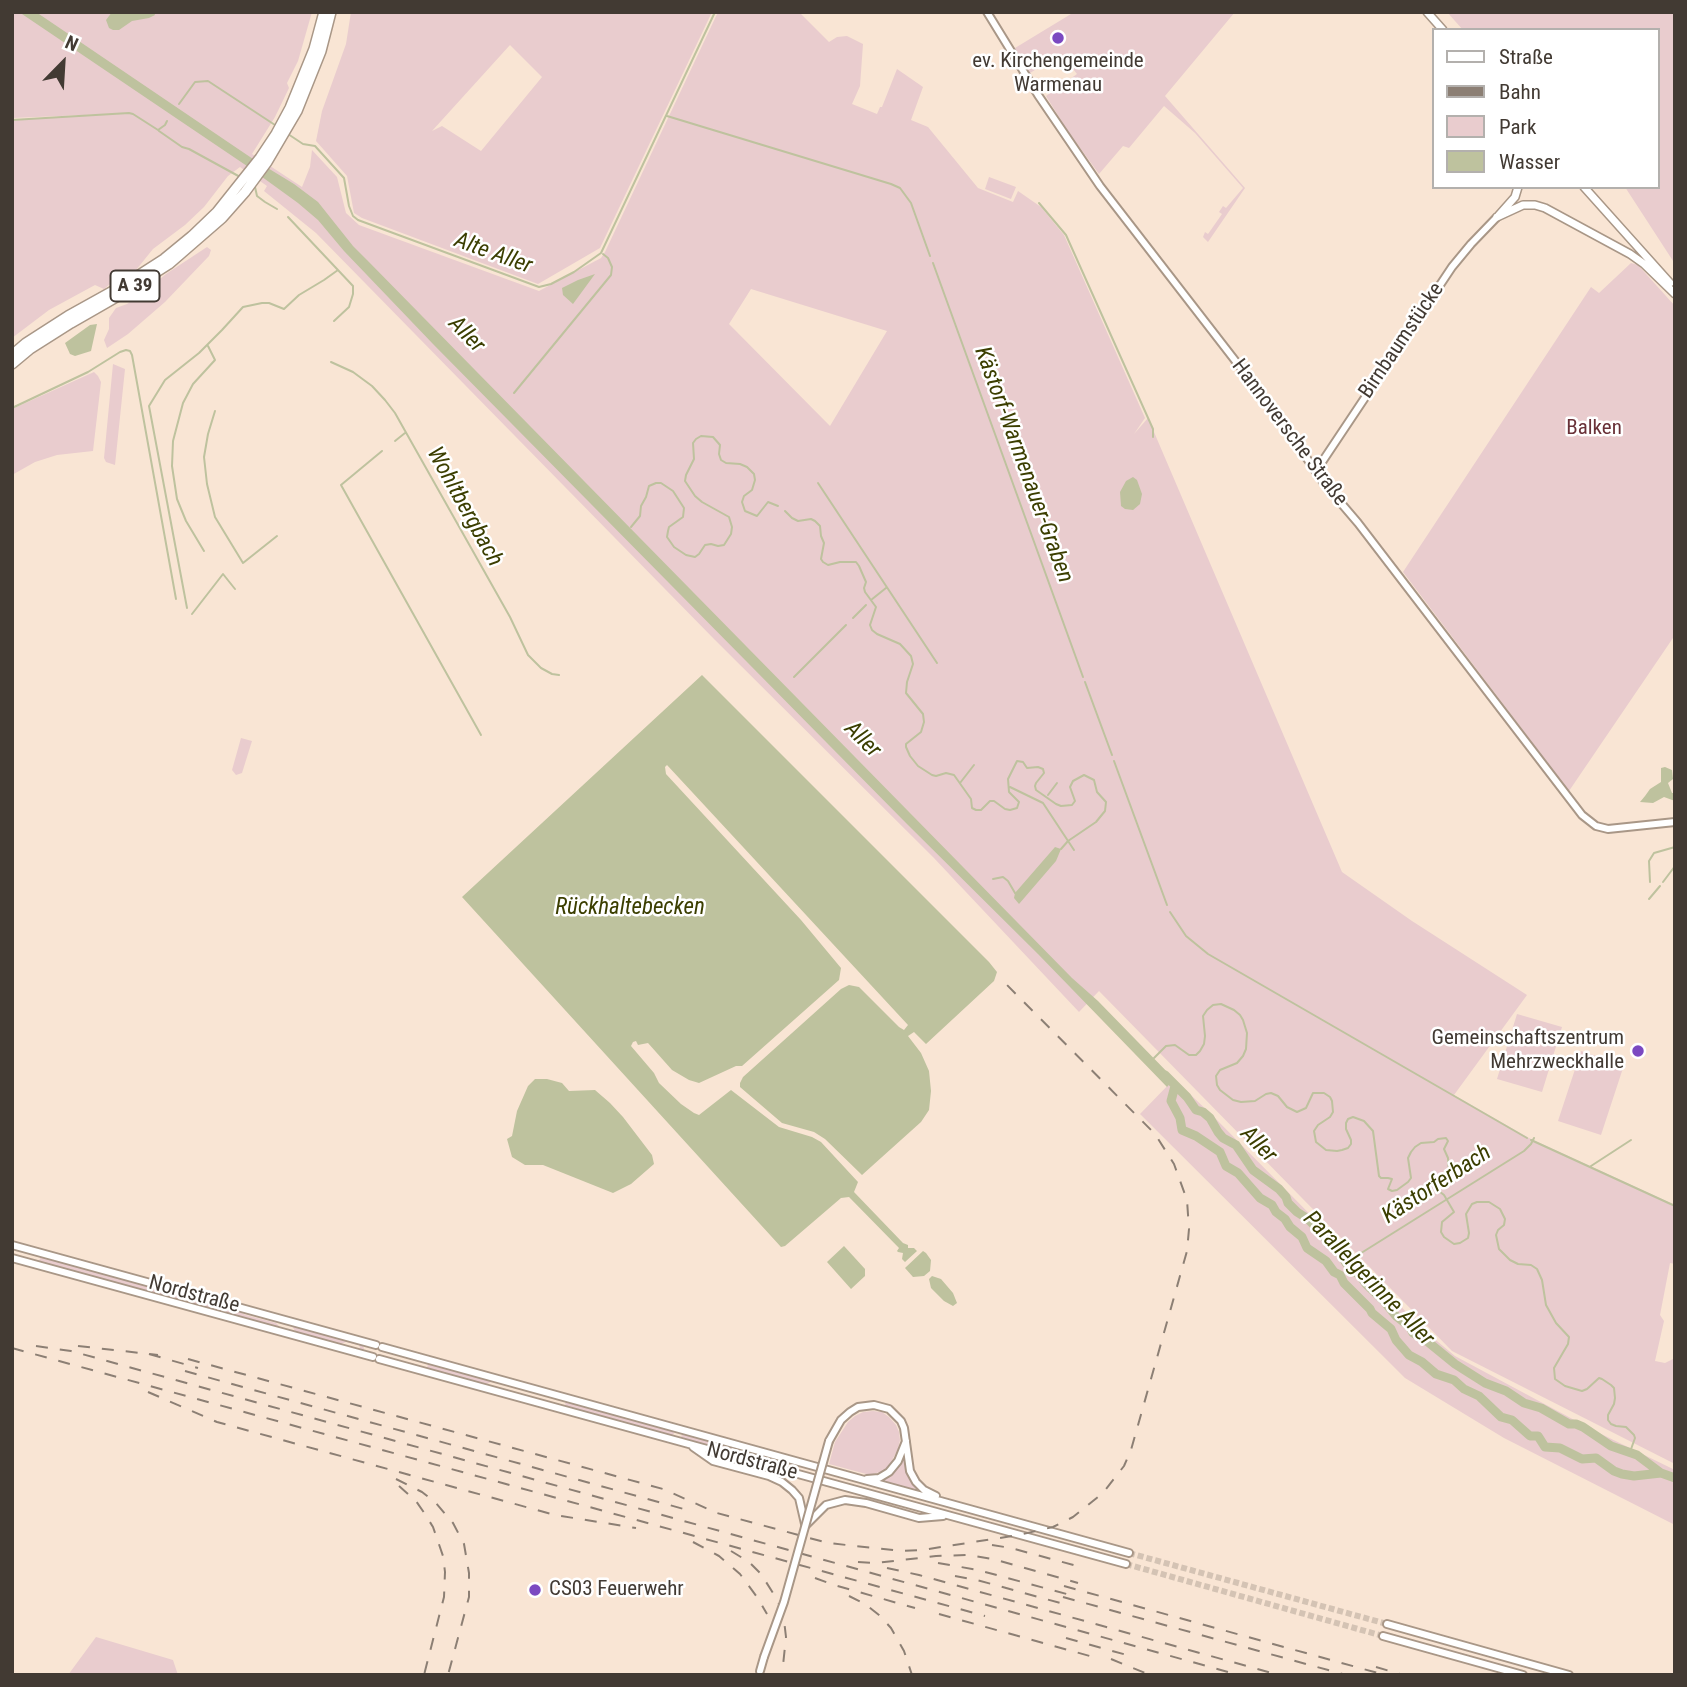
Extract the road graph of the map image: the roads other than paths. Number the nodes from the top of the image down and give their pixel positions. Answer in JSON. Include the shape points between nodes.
{"nodes":[{"id":1,"x":324,"y":12,"type":"edge"},
{"id":2,"x":331,"y":12,"type":"edge"},
{"id":3,"x":986,"y":12,"type":"edge"},
{"id":4,"x":1427,"y":12,"type":"edge"},
{"id":5,"x":1441,"y":28,"type":"edge"},
{"id":6,"x":305,"y":85,"type":"junction"},
{"id":7,"x":242,"y":189,"type":"junction"},
{"id":8,"x":1517,"y":189,"type":"edge"},
{"id":9,"x":1586,"y":189,"type":"edge"},
{"id":10,"x":1497,"y":217,"type":"junction"},
{"id":11,"x":1675,"y":291,"type":"edge"},
{"id":12,"x":12,"y":355,"type":"edge"},
{"id":13,"x":12,"y":364,"type":"edge"},
{"id":14,"x":1315,"y":471,"type":"junction"},
{"id":15,"x":1675,"y":822,"type":"edge"},
{"id":16,"x":12,"y":1245,"type":"edge"},
{"id":17,"x":12,"y":1258,"type":"edge"},
{"id":18,"x":382,"y":1347,"type":"junction"},
{"id":19,"x":379,"y":1358,"type":"junction"},
{"id":20,"x":906,"y":1439,"type":"junction"},
{"id":21,"x":688,"y":1444,"type":"junction"},
{"id":22,"x":862,"y":1480,"type":"junction"},
{"id":23,"x":960,"y":1506,"type":"junction"},
{"id":24,"x":946,"y":1515,"type":"junction"},
{"id":25,"x":806,"y":1525,"type":"junction"},
{"id":26,"x":1387,"y":1624,"type":"tunnel mouth"},
{"id":27,"x":1383,"y":1636,"type":"tunnel mouth"},
{"id":28,"x":1487,"y":1652,"type":"junction"},
{"id":29,"x":1502,"y":1656,"type":"junction"},
{"id":30,"x":1483,"y":1664,"type":"junction"},
{"id":31,"x":1499,"y":1668,"type":"junction"},
{"id":32,"x":760,"y":1673,"type":"edge"},
{"id":33,"x":1523,"y":1675,"type":"edge"},
{"id":34,"x":1569,"y":1675,"type":"edge"}],
"edges":[{"from":1,"to":6,"type":"highway","number":"A 39"},
{"from":2,"to":6,"type":"highway","number":"A 39","via":[[321,51]]},
{"from":3,"to":14,"type":"street","name":"Hannoversche Straße","via":[[1080,158]]},
{"from":4,"to":5,"type":"main road"},
{"from":6,"to":7,"type":"highway","number":"A 39"},
{"from":7,"to":12,"type":"highway","number":"A 39","via":[[164,259]]},
{"from":7,"to":13,"type":"highway","number":"A 39","via":[[222,218],[169,264]]},
{"from":8,"to":10,"type":"main road"},
{"from":9,"to":11,"type":"main road"},
{"from":10,"to":11,"type":"main road","via":[[1523,205],[1545,208],[1630,254]]},
{"from":10,"to":14,"type":"street","name":"Birnbaumstücke","via":[[1452,267]]},
{"from":14,"to":15,"type":"street","name":"Hannoversche Straße","via":[[1589,821],[1605,829]]},
{"from":16,"to":18,"type":"street","name":"Nordstraße"},
{"from":17,"to":19,"type":"street","name":"Nordstraße"},
{"from":18,"to":19,"type":"street"},
{"from":18,"to":22,"type":"street","name":"Nordstraße"},
{"from":19,"to":21,"type":"street","name":"Nordstraße"},
{"from":20,"to":22,"type":"street","via":[[889,1472]]},
{"from":20,"to":23,"type":"street","via":[[916,1482],[930,1494]]},
{"from":20,"to":25,"type":"street","bridge":true,"via":[[904,1428],[889,1409],[859,1407],[845,1416],[829,1441]]},
{"from":21,"to":24,"type":"street","name":"Nordstraße"},
{"from":21,"to":25,"type":"street","via":[[713,1461],[782,1482],[799,1498]]},
{"from":22,"to":23,"type":"street","name":"Nordstraße"},
{"from":23,"to":24,"type":"street","name":"Nordstraße","via":[[1126,1553],[1123,1563]]},
{"from":24,"to":25,"type":"street","via":[[919,1518],[845,1500],[826,1505]]},
{"from":25,"to":32,"type":"street","bridge":true},
{"from":26,"to":28,"type":"street"},
{"from":27,"to":30,"type":"street"},
{"from":28,"to":29,"type":"street"},
{"from":28,"to":30,"type":"street"},
{"from":29,"to":31,"type":"street"},
{"from":29,"to":34,"type":"street"},
{"from":30,"to":31,"type":"street"},
{"from":31,"to":33,"type":"street"}]}
